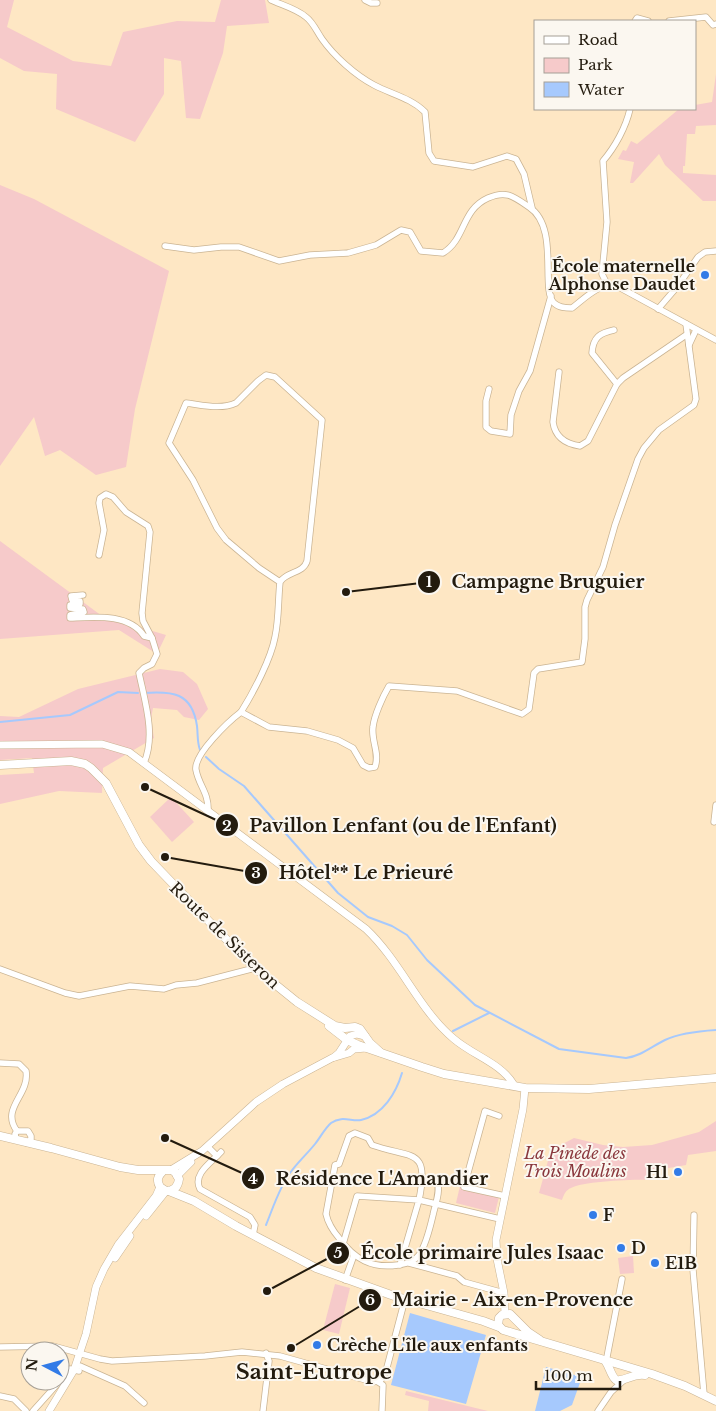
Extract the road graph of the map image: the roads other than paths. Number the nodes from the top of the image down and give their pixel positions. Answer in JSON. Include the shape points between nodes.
{"nodes":[{"id":1,"x":271,"y":0,"type":"edge"},
{"id":2,"x":365,"y":0,"type":"edge"},
{"id":3,"x":377,"y":2,"type":"dead end"},
{"id":4,"x":681,"y":20,"type":"edge"},
{"id":5,"x":716,"y":24,"type":"edge"},
{"id":6,"x":630,"y":110,"type":"edge"},
{"id":7,"x":533,"y":209,"type":"junction"},
{"id":8,"x":165,"y":246,"type":"dead end"},
{"id":9,"x":716,"y":251,"type":"edge"},
{"id":10,"x":607,"y":284,"type":"junction"},
{"id":11,"x":551,"y":296,"type":"junction"},
{"id":12,"x":658,"y":309,"type":"junction"},
{"id":13,"x":686,"y":324,"type":"junction"},
{"id":14,"x":614,"y":330,"type":"dead end"},
{"id":15,"x":696,"y":330,"type":"junction"},
{"id":16,"x":686,"y":334,"type":"junction"},
{"id":17,"x":716,"y":340,"type":"edge"},
{"id":18,"x":689,"y":345,"type":"junction"},
{"id":19,"x":559,"y":372,"type":"dead end"},
{"id":20,"x":617,"y":384,"type":"junction"},
{"id":21,"x":489,"y":389,"type":"dead end"},
{"id":22,"x":99,"y":555,"type":"dead end"},
{"id":23,"x":280,"y":582,"type":"junction"},
{"id":24,"x":83,"y":595,"type":"dead end"},
{"id":25,"x":152,"y":638,"type":"junction"},
{"id":26,"x":241,"y":712,"type":"junction"},
{"id":27,"x":0,"y":746,"type":"edge"},
{"id":28,"x":144,"y":763,"type":"junction"},
{"id":29,"x":0,"y":765,"type":"edge"},
{"id":30,"x":716,"y":805,"type":"edge"},
{"id":31,"x":208,"y":811,"type":"junction"},
{"id":32,"x":714,"y":822,"type":"dead end"},
{"id":33,"x":255,"y":968,"type":"junction"},
{"id":34,"x":0,"y":969,"type":"edge"},
{"id":35,"x":322,"y":1019,"type":"junction"},
{"id":36,"x":361,"y":1032,"type":"junction"},
{"id":37,"x":339,"y":1034,"type":"junction"},
{"id":38,"x":349,"y":1039,"type":"junction"},
{"id":39,"x":342,"y":1047,"type":"junction"},
{"id":40,"x":356,"y":1047,"type":"junction"},
{"id":41,"x":380,"y":1052,"type":"junction"},
{"id":42,"x":332,"y":1058,"type":"junction"},
{"id":43,"x":0,"y":1063,"type":"edge"},
{"id":44,"x":716,"y":1078,"type":"edge"},
{"id":45,"x":514,"y":1085,"type":"junction"},
{"id":46,"x":526,"y":1088,"type":"junction"},
{"id":47,"x":499,"y":1116,"type":"dead end"},
{"id":48,"x":0,"y":1135,"type":"edge"},
{"id":49,"x":16,"y":1135,"type":"junction"},
{"id":50,"x":203,"y":1151,"type":"junction"},
{"id":51,"x":138,"y":1170,"type":"junction"},
{"id":52,"x":167,"y":1171,"type":"junction"},
{"id":53,"x":423,"y":1178,"type":"junction"},
{"id":54,"x":178,"y":1180,"type":"junction"},
{"id":55,"x":163,"y":1187,"type":"junction"},
{"id":56,"x":505,"y":1196,"type":"junction"},
{"id":57,"x":419,"y":1200,"type":"junction"},
{"id":58,"x":194,"y":1201,"type":"junction"},
{"id":59,"x":435,"y":1203,"type":"junction"},
{"id":60,"x":694,"y":1215,"type":"dead end"},
{"id":61,"x":500,"y":1219,"type":"junction"},
{"id":62,"x":253,"y":1235,"type":"junction"},
{"id":63,"x":343,"y":1244,"type":"junction"},
{"id":64,"x":354,"y":1256,"type":"junction"},
{"id":65,"x":409,"y":1263,"type":"junction"},
{"id":66,"x":400,"y":1265,"type":"junction"},
{"id":67,"x":622,"y":1279,"type":"dead end"},
{"id":68,"x":345,"y":1280,"type":"junction"},
{"id":69,"x":504,"y":1295,"type":"junction"},
{"id":70,"x":405,"y":1299,"type":"junction"},
{"id":71,"x":510,"y":1316,"type":"junction"},
{"id":72,"x":498,"y":1324,"type":"junction"},
{"id":73,"x":508,"y":1331,"type":"junction"},
{"id":74,"x":540,"y":1340,"type":"junction"},
{"id":75,"x":0,"y":1347,"type":"edge"},
{"id":76,"x":266,"y":1353,"type":"junction"},
{"id":77,"x":82,"y":1354,"type":"junction"},
{"id":78,"x":274,"y":1355,"type":"junction"},
{"id":79,"x":269,"y":1360,"type":"junction"},
{"id":80,"x":606,"y":1362,"type":"junction"},
{"id":81,"x":619,"y":1364,"type":"junction"},
{"id":82,"x":627,"y":1367,"type":"junction"},
{"id":83,"x":70,"y":1369,"type":"edge"},
{"id":84,"x":78,"y":1369,"type":"junction"},
{"id":85,"x":613,"y":1374,"type":"junction"},
{"id":86,"x":625,"y":1379,"type":"junction"},
{"id":87,"x":668,"y":1380,"type":"junction"},
{"id":88,"x":378,"y":1382,"type":"junction"},
{"id":89,"x":51,"y":1391,"type":"edge"},
{"id":90,"x":611,"y":1392,"type":"junction"},
{"id":91,"x":704,"y":1394,"type":"junction"},
{"id":92,"x":0,"y":1396,"type":"edge"},
{"id":93,"x":716,"y":1401,"type":"edge"},
{"id":94,"x":144,"y":1403,"type":"dead end"},
{"id":95,"x":26,"y":1411,"type":"edge"},
{"id":96,"x":33,"y":1411,"type":"edge"},
{"id":97,"x":49,"y":1411,"type":"edge"},
{"id":98,"x":55,"y":1411,"type":"edge"},
{"id":99,"x":263,"y":1411,"type":"edge"},
{"id":100,"x":382,"y":1411,"type":"edge"},
{"id":101,"x":598,"y":1411,"type":"edge"}],
"edges":[{"from":1,"to":7,"type":"street","via":[[308,18],[326,44],[360,75],[420,107],[425,112],[429,153],[434,161],[474,166],[507,156],[516,159],[524,174]]},
{"from":2,"to":3,"type":"street"},
{"from":4,"to":5,"type":"street","via":[[706,18]]},
{"from":6,"to":10,"type":"street","via":[[603,161],[607,222],[602,274]]},
{"from":7,"to":8,"type":"street","via":[[511,195],[499,194],[486,199],[473,207],[455,242],[443,253],[421,251],[410,232],[401,230],[376,245],[348,253],[279,261],[239,247],[194,250]]},
{"from":7,"to":11,"type":"street","via":[[546,237]]},
{"from":9,"to":12,"type":"street","via":[[705,252],[698,257]]},
{"from":10,"to":11,"type":"street","via":[[572,308],[553,302]]},
{"from":10,"to":12,"type":"street","via":[[620,287]]},
{"from":11,"to":21,"type":"street","via":[[530,372],[511,415],[510,434],[486,427]]},
{"from":12,"to":13,"type":"street"},
{"from":13,"to":15,"type":"street"},
{"from":13,"to":16,"type":"street"},
{"from":14,"to":20,"type":"street","via":[[598,336],[592,353]]},
{"from":15,"to":17,"type":"street"},
{"from":15,"to":18,"type":"street"},
{"from":16,"to":18,"type":"street"},
{"from":16,"to":20,"type":"street"},
{"from":18,"to":26,"type":"street","via":[[694,405],[659,430],[638,459],[603,567],[586,607],[582,662],[538,669],[534,673],[529,709],[522,714],[457,691],[389,686],[373,727],[377,759],[375,766],[369,768],[363,765],[353,748],[338,740],[307,731],[269,727]]},
{"from":19,"to":20,"type":"street","via":[[554,429],[560,438],[574,445],[580,446],[588,441]]},
{"from":22,"to":25,"type":"street","via":[[104,530],[99,503],[106,494],[148,526],[150,532],[142,613]]},
{"from":23,"to":23,"type":"street","via":[[284,576],[302,570],[307,561],[322,420],[275,377],[266,375],[231,405],[186,404],[169,443],[226,540]]},
{"from":23,"to":26,"type":"street","via":[[275,639]]},
{"from":24,"to":25,"type":"street","via":[[71,596],[80,604],[70,605],[70,608],[83,609],[84,612],[70,615],[70,618],[110,617],[130,624],[144,636]]},
{"from":25,"to":28,"type":"street","via":[[157,654],[152,664],[139,673],[150,723]]},
{"from":26,"to":31,"type":"street","via":[[216,735],[196,764],[196,772],[207,796]]},
{"from":27,"to":28,"type":"street","via":[[102,744],[121,748]]},
{"from":28,"to":31,"type":"street"},
{"from":29,"to":33,"type":"main road","name":"Route de Sisteron","via":[[71,761],[91,768],[106,783],[151,861]]},
{"from":30,"to":32,"type":"street"},
{"from":31,"to":45,"type":"street","via":[[366,930],[390,955],[445,1030],[507,1074]]},
{"from":33,"to":34,"type":"street","via":[[164,989],[130,986],[79,996]]},
{"from":33,"to":35,"type":"main road","name":"Route de Sisteron"},
{"from":35,"to":36,"type":"main road","name":"Route de Sisteron"},
{"from":35,"to":37,"type":"main road","name":"Route de Sisteron"},
{"from":36,"to":38,"type":"street","via":[[358,1041]]},
{"from":36,"to":40,"type":"street"},
{"from":36,"to":41,"type":"main road","name":"Route de Sisteron"},
{"from":37,"to":38,"type":"main road","name":"Route de Sisteron"},
{"from":37,"to":39,"type":"street"},
{"from":38,"to":39,"type":"street"},
{"from":38,"to":40,"type":"main road","name":"Route de Sisteron"},
{"from":39,"to":42,"type":"street"},
{"from":40,"to":41,"type":"main road","name":"Route de Sisteron"},
{"from":40,"to":42,"type":"street","via":[[349,1053]]},
{"from":41,"to":45,"type":"main road","name":"Route de Sisteron","via":[[444,1074]]},
{"from":42,"to":50,"type":"street","via":[[266,1094]]},
{"from":43,"to":49,"type":"street","via":[[20,1064],[26,1071],[26,1083],[9,1111]]},
{"from":44,"to":46,"type":"main road","name":"Route de Sisteron","via":[[589,1089]]},
{"from":45,"to":46,"type":"main road","name":"Route de Sisteron"},
{"from":46,"to":56,"type":"street"},
{"from":47,"to":56,"type":"street","via":[[485,1111],[464,1186]]},
{"from":48,"to":49,"type":"main road"},
{"from":49,"to":51,"type":"main road","via":[[52,1148]]},
{"from":50,"to":52,"type":"street"},
{"from":50,"to":54,"type":"street"},
{"from":50,"to":62,"type":"street","via":[[217,1156],[198,1178],[198,1186],[250,1217],[256,1225]]},
{"from":51,"to":52,"type":"main road"},
{"from":51,"to":55,"type":"main road","via":[[148,1173]]},
{"from":52,"to":54,"type":"main road"},
{"from":52,"to":55,"type":"main road","via":[[159,1175]]},
{"from":53,"to":57,"type":"street"},
{"from":53,"to":59,"type":"street","via":[[437,1181]]},
{"from":53,"to":63,"type":"street","via":[[420,1163],[414,1158],[372,1145],[360,1134],[351,1134],[339,1164],[335,1165],[326,1214]]},
{"from":54,"to":55,"type":"main road","via":[[176,1187]]},
{"from":54,"to":58,"type":"main road"},
{"from":55,"to":58,"type":"main road"},
{"from":55,"to":77,"type":"street","via":[[110,1267]]},
{"from":56,"to":61,"type":"street"},
{"from":57,"to":59,"type":"street"},
{"from":57,"to":63,"type":"street","via":[[357,1196]]},
{"from":57,"to":66,"type":"street"},
{"from":58,"to":62,"type":"main road"},
{"from":59,"to":61,"type":"street"},
{"from":59,"to":65,"type":"street","via":[[425,1241],[418,1256]]},
{"from":60,"to":91,"type":"street","via":[[689,1271]]},
{"from":61,"to":69,"type":"street","via":[[497,1259]]},
{"from":62,"to":68,"type":"main road"},
{"from":63,"to":64,"type":"street"},
{"from":64,"to":66,"type":"street","via":[[380,1266]]},
{"from":64,"to":68,"type":"street"},
{"from":65,"to":66,"type":"street"},
{"from":65,"to":69,"type":"street","via":[[457,1276],[464,1282]]},
{"from":67,"to":80,"type":"street"},
{"from":68,"to":70,"type":"main road"},
{"from":69,"to":71,"type":"street"},
{"from":70,"to":72,"type":"main road"},
{"from":70,"to":88,"type":"street","via":[[386,1371]]},
{"from":71,"to":72,"type":"main road","via":[[500,1316]]},
{"from":71,"to":73,"type":"main road","via":[[514,1326]]},
{"from":71,"to":74,"type":"main road"},
{"from":72,"to":73,"type":"main road"},
{"from":73,"to":74,"type":"main road"},
{"from":74,"to":80,"type":"main road"},
{"from":75,"to":77,"type":"street","via":[[48,1345]]},
{"from":76,"to":77,"type":"street","via":[[112,1361]]},
{"from":76,"to":78,"type":"street"},
{"from":76,"to":79,"type":"street"},
{"from":77,"to":84,"type":"street"},
{"from":78,"to":79,"type":"street"},
{"from":78,"to":88,"type":"street"},
{"from":79,"to":99,"type":"street"},
{"from":80,"to":81,"type":"main road"},
{"from":80,"to":85,"type":"main road"},
{"from":81,"to":82,"type":"main road"},
{"from":81,"to":85,"type":"main road"},
{"from":82,"to":86,"type":"main road","via":[[629,1372]]},
{"from":82,"to":87,"type":"main road"},
{"from":83,"to":84,"type":"street"},
{"from":84,"to":94,"type":"street","via":[[125,1386]]},
{"from":84,"to":97,"type":"street"},
{"from":84,"to":98,"type":"street"},
{"from":85,"to":86,"type":"main road","via":[[619,1381]]},
{"from":85,"to":90,"type":"street"},
{"from":86,"to":87,"type":"main road","via":[[638,1374]]},
{"from":86,"to":90,"type":"street"},
{"from":87,"to":91,"type":"main road"},
{"from":88,"to":100,"type":"street","via":[[383,1386]]},
{"from":89,"to":96,"type":"street"},
{"from":90,"to":101,"type":"street"},
{"from":91,"to":93,"type":"main road"},
{"from":92,"to":95,"type":"street","via":[[14,1399]]}]}
